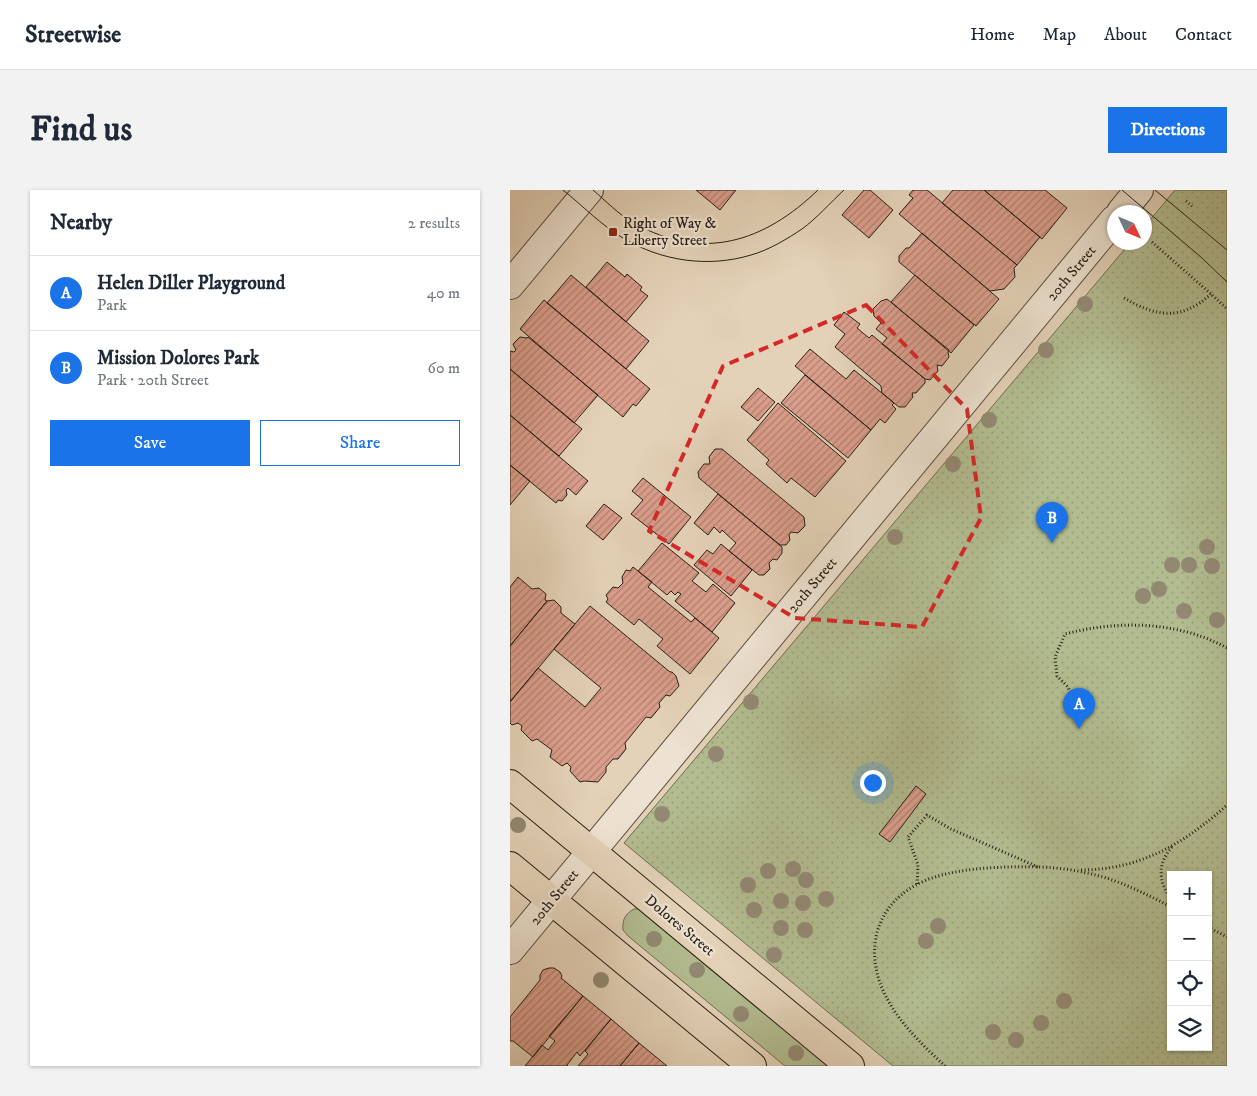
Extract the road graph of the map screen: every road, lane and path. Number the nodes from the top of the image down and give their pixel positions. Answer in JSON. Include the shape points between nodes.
{"nodes":[{"id":1,"x":589,"y":190,"type":"edge"},
{"id":2,"x":1139,"y":190,"type":"edge"},
{"id":3,"x":1186,"y":201,"type":"dead end"},
{"id":4,"x":1127,"y":205,"type":"edge"},
{"id":5,"x":1193,"y":207,"type":"dead end"},
{"id":6,"x":1107,"y":228,"type":"edge"},
{"id":7,"x":1152,"y":242,"type":"dead end"},
{"id":8,"x":510,"y":285,"type":"edge"},
{"id":9,"x":1211,"y":294,"type":"junction"},
{"id":10,"x":1124,"y":298,"type":"dead end"},
{"id":11,"x":1227,"y":309,"type":"edge"},
{"id":12,"x":1227,"y":648,"type":"edge"},
{"id":13,"x":1071,"y":696,"type":"dead end"},
{"id":14,"x":510,"y":784,"type":"edge"},
{"id":15,"x":1227,"y":805,"type":"edge"},
{"id":16,"x":1176,"y":844,"type":"junction"},
{"id":17,"x":591,"y":851,"type":"junction"},
{"id":18,"x":510,"y":866,"type":"edge"},
{"id":19,"x":1041,"y":868,"type":"junction"},
{"id":20,"x":1071,"y":870,"type":"junction"},
{"id":21,"x":917,"y":884,"type":"junction"},
{"id":22,"x":1167,"y":892,"type":"edge"},
{"id":23,"x":551,"y":900,"type":"junction"},
{"id":24,"x":1167,"y":905,"type":"edge"},
{"id":25,"x":1212,"y":929,"type":"edge"},
{"id":26,"x":1227,"y":937,"type":"edge"},
{"id":27,"x":510,"y":950,"type":"edge"},
{"id":28,"x":752,"y":1066,"type":"edge"},
{"id":29,"x":850,"y":1066,"type":"edge"},
{"id":30,"x":945,"y":1066,"type":"edge"}],
"edges":[{"from":1,"to":8,"type":"street"},
{"from":2,"to":4,"type":"street"},
{"from":3,"to":5,"type":"path"},
{"from":6,"to":17,"type":"street","name":"20th Street"},
{"from":7,"to":9,"type":"path"},
{"from":9,"to":10,"type":"path","via":[[1192,307],[1164,314],[1137,306]]},
{"from":9,"to":11,"type":"path"},
{"from":12,"to":13,"type":"path","via":[[1190,633],[1156,626],[1123,625],[1065,634],[1055,657],[1058,676]]},
{"from":14,"to":17,"type":"main road","name":"Dolores Street"},
{"from":15,"to":16,"type":"path"},
{"from":16,"to":20,"type":"path","via":[[1127,864]]},
{"from":16,"to":22,"type":"path","via":[[1162,862],[1161,878]]},
{"from":17,"to":23,"type":"street","name":"20th Street"},
{"from":17,"to":29,"type":"main road","name":"Dolores Street"},
{"from":18,"to":23,"type":"main road"},
{"from":19,"to":20,"type":"path"},
{"from":19,"to":21,"type":"path","via":[[961,871]]},
{"from":19,"to":21,"type":"path","via":[[951,829],[927,815],[908,837],[918,865]]},
{"from":20,"to":24,"type":"path","via":[[1129,886]]},
{"from":21,"to":30,"type":"path","via":[[894,902],[878,926],[876,969],[897,1014]]},
{"from":23,"to":27,"type":"street","name":"20th Street"},
{"from":23,"to":28,"type":"main road"},
{"from":25,"to":26,"type":"path"}]}
